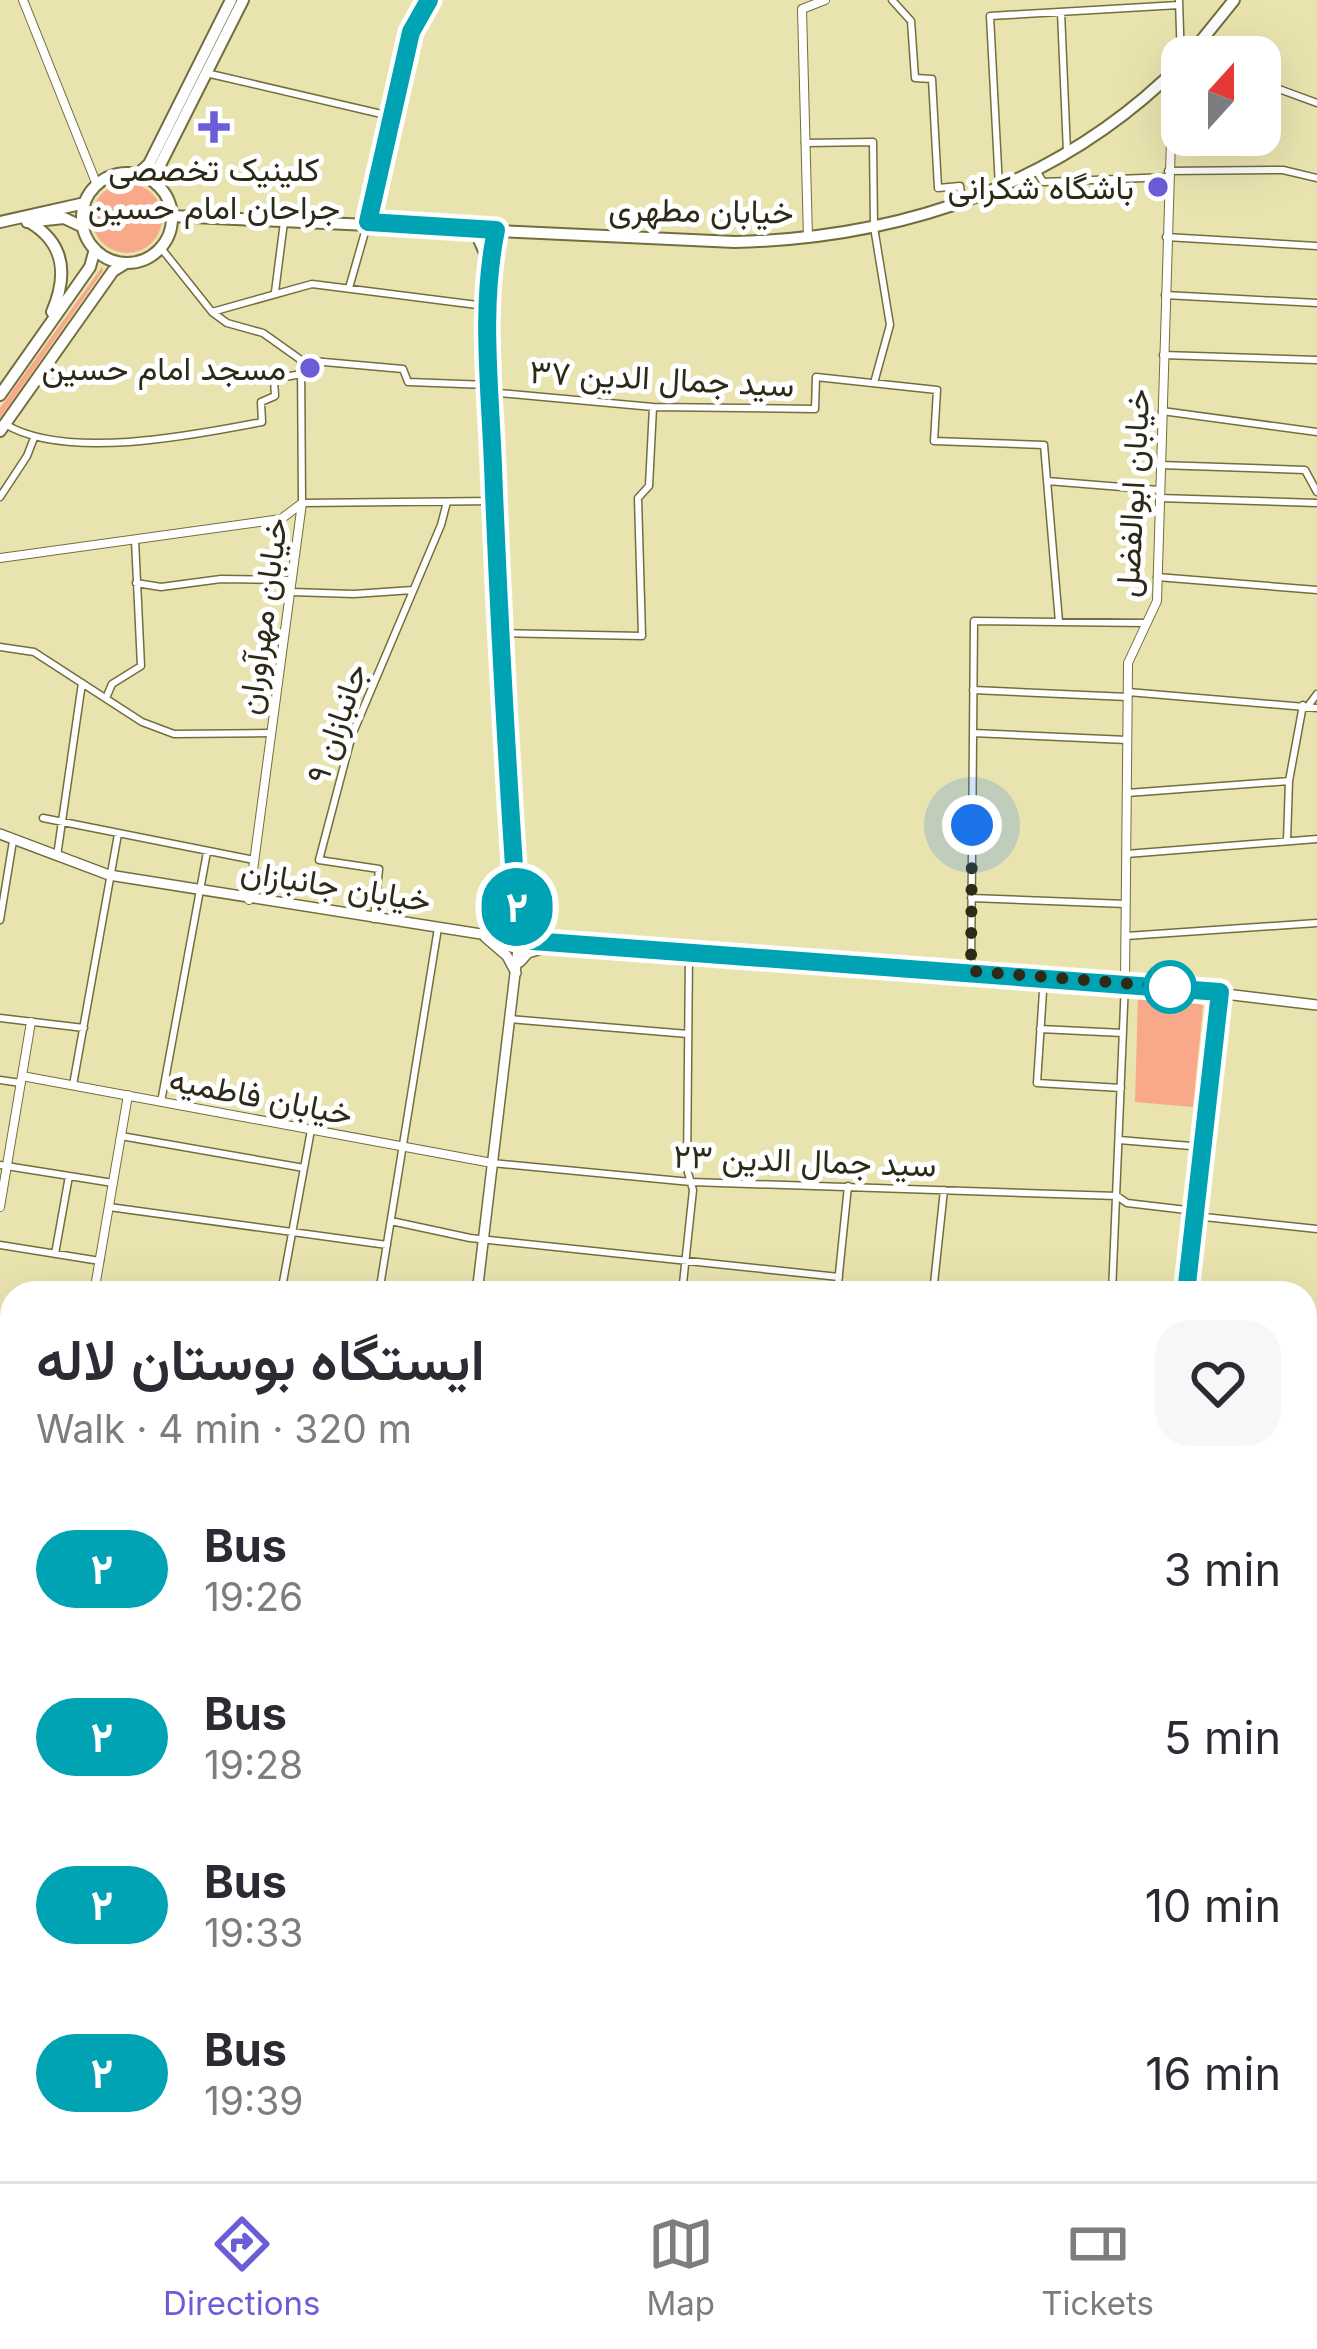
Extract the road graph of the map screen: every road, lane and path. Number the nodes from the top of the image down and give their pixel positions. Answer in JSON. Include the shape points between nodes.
{"nodes":[{"id":1,"x":23,"y":0,"type":"edge"},
{"id":2,"x":230,"y":0,"type":"edge"},
{"id":3,"x":243,"y":0,"type":"edge"},
{"id":4,"x":429,"y":0,"type":"edge"},
{"id":5,"x":825,"y":0,"type":"edge"},
{"id":6,"x":892,"y":0,"type":"edge"},
{"id":7,"x":1093,"y":0,"type":"edge"},
{"id":8,"x":1234,"y":0,"type":"edge"},
{"id":9,"x":1179,"y":2,"type":"edge"},
{"id":10,"x":1093,"y":10,"type":"junction"},
{"id":11,"x":1061,"y":12,"type":"junction"},
{"id":12,"x":1183,"y":36,"type":"edge"},
{"id":13,"x":1206,"y":36,"type":"edge"},
{"id":14,"x":206,"y":74,"type":"junction"},
{"id":15,"x":1161,"y":85,"type":"edge"},
{"id":16,"x":1281,"y":90,"type":"edge"},
{"id":17,"x":1317,"y":103,"type":"edge"},
{"id":18,"x":390,"y":116,"type":"junction"},
{"id":19,"x":805,"y":143,"type":"junction"},
{"id":20,"x":1067,"y":154,"type":"junction"},
{"id":21,"x":1171,"y":156,"type":"edge"},
{"id":22,"x":1036,"y":170,"type":"junction"},
{"id":23,"x":1168,"y":174,"type":"junction"},
{"id":24,"x":137,"y":175,"type":"junction"},
{"id":25,"x":1317,"y":178,"type":"edge"},
{"id":26,"x":97,"y":185,"type":"junction"},
{"id":27,"x":157,"y":185,"type":"junction"},
{"id":28,"x":999,"y":190,"type":"junction"},
{"id":29,"x":85,"y":203,"type":"junction"},
{"id":30,"x":962,"y":204,"type":"junction"},
{"id":31,"x":172,"y":216,"type":"junction"},
{"id":32,"x":284,"y":218,"type":"junction"},
{"id":33,"x":6,"y":222,"type":"edge"},
{"id":34,"x":29,"y":222,"type":"junction"},
{"id":35,"x":368,"y":222,"type":"junction"},
{"id":36,"x":84,"y":227,"type":"junction"},
{"id":37,"x":874,"y":227,"type":"junction"},
{"id":38,"x":468,"y":231,"type":"junction"},
{"id":39,"x":493,"y":231,"type":"junction"},
{"id":40,"x":1166,"y":237,"type":"junction"},
{"id":41,"x":808,"y":238,"type":"junction"},
{"id":42,"x":1317,"y":246,"type":"edge"},
{"id":43,"x":160,"y":248,"type":"junction"},
{"id":44,"x":95,"y":249,"type":"junction"},
{"id":45,"x":488,"y":260,"type":"junction"},
{"id":46,"x":126,"y":263,"type":"junction"},
{"id":47,"x":90,"y":267,"type":"junction"},
{"id":48,"x":108,"y":278,"type":"junction"},
{"id":49,"x":349,"y":289,"type":"junction"},
{"id":50,"x":274,"y":294,"type":"junction"},
{"id":51,"x":1165,"y":295,"type":"junction"},
{"id":52,"x":1317,"y":303,"type":"edge"},
{"id":53,"x":485,"y":306,"type":"junction"},
{"id":54,"x":212,"y":312,"type":"junction"},
{"id":55,"x":37,"y":342,"type":"junction"},
{"id":56,"x":1163,"y":355,"type":"junction"},
{"id":57,"x":301,"y":359,"type":"junction"},
{"id":58,"x":1317,"y":360,"type":"edge"},
{"id":59,"x":301,"y":374,"type":"junction"},
{"id":60,"x":874,"y":383,"type":"junction"},
{"id":61,"x":488,"y":389,"type":"junction"},
{"id":62,"x":0,"y":394,"type":"edge"},
{"id":63,"x":653,"y":407,"type":"junction"},
{"id":64,"x":1162,"y":411,"type":"junction"},
{"id":65,"x":3,"y":428,"type":"edge"},
{"id":66,"x":1317,"y":432,"type":"edge"},
{"id":67,"x":34,"y":438,"type":"junction"},
{"id":68,"x":1160,"y":465,"type":"junction"},
{"id":69,"x":1047,"y":481,"type":"junction"},
{"id":70,"x":1317,"y":492,"type":"edge"},
{"id":71,"x":1159,"y":494,"type":"junction"},
{"id":72,"x":0,"y":497,"type":"edge"},
{"id":73,"x":447,"y":502,"type":"junction"},
{"id":74,"x":494,"y":502,"type":"junction"},
{"id":75,"x":302,"y":503,"type":"junction"},
{"id":76,"x":1317,"y":503,"type":"edge"},
{"id":77,"x":135,"y":539,"type":"junction"},
{"id":78,"x":0,"y":558,"type":"edge"},
{"id":79,"x":1157,"y":577,"type":"junction"},
{"id":80,"x":291,"y":580,"type":"junction"},
{"id":81,"x":136,"y":583,"type":"junction"},
{"id":82,"x":413,"y":590,"type":"junction"},
{"id":83,"x":1317,"y":590,"type":"edge"},
{"id":84,"x":289,"y":592,"type":"junction"},
{"id":85,"x":1059,"y":622,"type":"junction"},
{"id":86,"x":1146,"y":622,"type":"junction"},
{"id":87,"x":499,"y":633,"type":"junction"},
{"id":88,"x":0,"y":647,"type":"edge"},
{"id":89,"x":82,"y":683,"type":"junction"},
{"id":90,"x":973,"y":690,"type":"junction"},
{"id":91,"x":1128,"y":694,"type":"junction"},
{"id":92,"x":1317,"y":694,"type":"edge"},
{"id":93,"x":106,"y":698,"type":"junction"},
{"id":94,"x":1310,"y":706,"type":"edge"},
{"id":95,"x":271,"y":733,"type":"junction"},
{"id":96,"x":973,"y":733,"type":"junction"},
{"id":97,"x":1127,"y":740,"type":"junction"},
{"id":98,"x":1289,"y":782,"type":"junction"},
{"id":99,"x":1127,"y":793,"type":"junction"},
{"id":100,"x":43,"y":818,"type":"dead end"},
{"id":101,"x":62,"y":822,"type":"junction"},
{"id":102,"x":118,"y":833,"type":"junction"},
{"id":103,"x":0,"y":834,"type":"edge"},
{"id":104,"x":13,"y":838,"type":"junction"},
{"id":105,"x":1317,"y":839,"type":"edge"},
{"id":106,"x":1287,"y":841,"type":"junction"},
{"id":107,"x":207,"y":852,"type":"junction"},
{"id":108,"x":1126,"y":854,"type":"junction"},
{"id":109,"x":57,"y":856,"type":"junction"},
{"id":110,"x":254,"y":860,"type":"junction"},
{"id":111,"x":109,"y":875,"type":"junction"},
{"id":112,"x":197,"y":892,"type":"junction"},
{"id":113,"x":971,"y":898,"type":"junction"},
{"id":114,"x":249,"y":900,"type":"junction"},
{"id":115,"x":1126,"y":904,"type":"junction"},
{"id":116,"x":374,"y":919,"type":"junction"},
{"id":117,"x":0,"y":920,"type":"edge"},
{"id":118,"x":1317,"y":923,"type":"edge"},
{"id":119,"x":438,"y":928,"type":"junction"},
{"id":120,"x":481,"y":935,"type":"junction"},
{"id":121,"x":1126,"y":936,"type":"junction"},
{"id":122,"x":519,"y":940,"type":"junction"},
{"id":123,"x":560,"y":943,"type":"junction"},
{"id":124,"x":689,"y":952,"type":"junction"},
{"id":125,"x":971,"y":971,"type":"junction"},
{"id":126,"x":516,"y":973,"type":"junction"},
{"id":127,"x":1044,"y":976,"type":"junction"},
{"id":128,"x":1125,"y":982,"type":"junction"},
{"id":129,"x":1220,"y":992,"type":"junction"},
{"id":130,"x":1317,"y":1006,"type":"edge"},
{"id":131,"x":0,"y":1018,"type":"edge"},
{"id":132,"x":509,"y":1019,"type":"junction"},
{"id":133,"x":31,"y":1022,"type":"junction"},
{"id":134,"x":84,"y":1028,"type":"junction"},
{"id":135,"x":1040,"y":1029,"type":"junction"},
{"id":136,"x":688,"y":1034,"type":"junction"},
{"id":137,"x":1123,"y":1034,"type":"junction"},
{"id":138,"x":0,"y":1080,"type":"edge"},
{"id":139,"x":21,"y":1080,"type":"junction"},
{"id":140,"x":73,"y":1085,"type":"junction"},
{"id":141,"x":1121,"y":1088,"type":"junction"},
{"id":142,"x":128,"y":1096,"type":"junction"},
{"id":143,"x":161,"y":1102,"type":"junction"},
{"id":144,"x":311,"y":1130,"type":"junction"},
{"id":145,"x":121,"y":1136,"type":"junction"},
{"id":146,"x":1119,"y":1140,"type":"junction"},
{"id":147,"x":404,"y":1147,"type":"junction"},
{"id":148,"x":1203,"y":1147,"type":"junction"},
{"id":149,"x":492,"y":1162,"type":"junction"},
{"id":150,"x":3,"y":1166,"type":"edge"},
{"id":151,"x":304,"y":1168,"type":"junction"},
{"id":152,"x":69,"y":1176,"type":"junction"},
{"id":153,"x":691,"y":1182,"type":"junction"},
{"id":154,"x":113,"y":1183,"type":"junction"},
{"id":155,"x":848,"y":1186,"type":"junction"},
{"id":156,"x":944,"y":1190,"type":"junction"},
{"id":157,"x":1117,"y":1196,"type":"junction"},
{"id":158,"x":0,"y":1207,"type":"edge"},
{"id":159,"x":109,"y":1207,"type":"junction"},
{"id":160,"x":1195,"y":1213,"type":"junction"},
{"id":161,"x":391,"y":1221,"type":"junction"},
{"id":162,"x":1317,"y":1229,"type":"edge"},
{"id":163,"x":292,"y":1232,"type":"junction"},
{"id":164,"x":483,"y":1239,"type":"junction"},
{"id":165,"x":0,"y":1245,"type":"edge"},
{"id":166,"x":387,"y":1246,"type":"junction"},
{"id":167,"x":55,"y":1254,"type":"junction"},
{"id":168,"x":100,"y":1261,"type":"junction"},
{"id":169,"x":686,"y":1261,"type":"junction"},
{"id":170,"x":839,"y":1277,"type":"junction"},
{"id":171,"x":97,"y":1281,"type":"edge"},
{"id":172,"x":283,"y":1281,"type":"edge"},
{"id":173,"x":382,"y":1281,"type":"edge"},
{"id":174,"x":478,"y":1281,"type":"edge"},
{"id":175,"x":684,"y":1281,"type":"edge"},
{"id":176,"x":839,"y":1281,"type":"edge"},
{"id":177,"x":934,"y":1281,"type":"edge"},
{"id":178,"x":1113,"y":1281,"type":"edge"},
{"id":179,"x":1187,"y":1281,"type":"edge"}],
"edges":[{"from":1,"to":26,"type":"street"},
{"from":2,"to":24,"type":"main road"},
{"from":3,"to":14,"type":"main road"},
{"from":4,"to":18,"type":"street","via":[[411,32]]},
{"from":5,"to":19,"type":"street","via":[[802,9]]},
{"from":6,"to":30,"type":"street","via":[[911,21],[915,78],[932,79],[938,188],[960,186]]},
{"from":7,"to":10,"type":"street"},
{"from":8,"to":13,"type":"main road","name":"خیابان مطهری"},
{"from":9,"to":10,"type":"street"},
{"from":9,"to":12,"type":"street"},
{"from":10,"to":11,"type":"street"},
{"from":11,"to":20,"type":"street"},
{"from":11,"to":28,"type":"street","via":[[990,16]]},
{"from":14,"to":18,"type":"street"},
{"from":14,"to":27,"type":"main road"},
{"from":15,"to":20,"type":"main road","name":"خیابان مطهری"},
{"from":16,"to":17,"type":"street"},
{"from":18,"to":35,"type":"street"},
{"from":19,"to":37,"type":"street","via":[[873,142]]},
{"from":19,"to":41,"type":"street"},
{"from":20,"to":22,"type":"main road","name":"خیابان مطهری"},
{"from":21,"to":23,"type":"street","name":"خیابان ابوالفضل"},
{"from":22,"to":23,"type":"street","via":[[1042,182]]},
{"from":22,"to":28,"type":"main road","name":"خیابان مطهری"},
{"from":23,"to":25,"type":"street","via":[[1282,170]]},
{"from":23,"to":40,"type":"street","name":"خیابان ابوالفضل"},
{"from":24,"to":26,"type":"main road"},
{"from":24,"to":27,"type":"main road"},
{"from":26,"to":29,"type":"main road"},
{"from":27,"to":31,"type":"main road"},
{"from":28,"to":30,"type":"main road","name":"خیابان مطهری"},
{"from":29,"to":33,"type":"main road"},
{"from":29,"to":36,"type":"main road"},
{"from":30,"to":37,"type":"main road","name":"خیابان مطهری"},
{"from":31,"to":32,"type":"main road"},
{"from":31,"to":43,"type":"main road"},
{"from":32,"to":35,"type":"main road"},
{"from":32,"to":50,"type":"street"},
{"from":33,"to":34,"type":"main road"},
{"from":34,"to":36,"type":"main road","via":[[69,219]]},
{"from":34,"to":55,"type":"main road","via":[[55,241],[61,275]]},
{"from":35,"to":38,"type":"main road"},
{"from":35,"to":49,"type":"street"},
{"from":36,"to":44,"type":"main road"},
{"from":37,"to":41,"type":"main road","name":"خیابان مطهری"},
{"from":37,"to":60,"type":"street","via":[[890,325]]},
{"from":38,"to":39,"type":"main road"},
{"from":38,"to":45,"type":"main road"},
{"from":39,"to":41,"type":"main road","name":"خیابان مطهری"},
{"from":39,"to":45,"type":"main road"},
{"from":40,"to":42,"type":"street"},
{"from":40,"to":51,"type":"street","name":"خیابان ابوالفضل"},
{"from":43,"to":46,"type":"main road"},
{"from":43,"to":54,"type":"street"},
{"from":44,"to":46,"type":"main road"},
{"from":44,"to":47,"type":"main road"},
{"from":45,"to":53,"type":"main road"},
{"from":46,"to":48,"type":"main road"},
{"from":47,"to":48,"type":"street","via":[[103,264]]},
{"from":47,"to":55,"type":"main road"},
{"from":48,"to":65,"type":"main road"},
{"from":49,"to":50,"type":"street","via":[[312,284]]},
{"from":49,"to":53,"type":"street"},
{"from":50,"to":54,"type":"street"},
{"from":51,"to":52,"type":"street"},
{"from":51,"to":56,"type":"street","name":"خیابان ابوالفضل"},
{"from":53,"to":61,"type":"main road"},
{"from":54,"to":57,"type":"street"},
{"from":55,"to":62,"type":"main road"},
{"from":56,"to":58,"type":"street"},
{"from":56,"to":64,"type":"street","name":"خیابان ابوالفضل"},
{"from":57,"to":59,"type":"street"},
{"from":57,"to":61,"type":"street","name":"سید جمال الدین ۳۷"},
{"from":59,"to":67,"type":"street","via":[[274,379],[275,396],[261,402],[262,422],[184,437]]},
{"from":59,"to":75,"type":"street"},
{"from":60,"to":63,"type":"street","name":"سید جمال الدین ۳۷","via":[[816,377],[815,409]]},
{"from":60,"to":69,"type":"street","via":[[937,390],[934,441],[1044,446]]},
{"from":61,"to":63,"type":"street","name":"سید جمال الدین ۳۷"},
{"from":61,"to":74,"type":"main road"},
{"from":63,"to":87,"type":"street","via":[[649,486],[638,498],[642,636]]},
{"from":64,"to":66,"type":"street"},
{"from":64,"to":68,"type":"street","name":"خیابان ابوالفضل"},
{"from":65,"to":67,"type":"street"},
{"from":67,"to":72,"type":"street"},
{"from":68,"to":70,"type":"street","via":[[1305,470]]},
{"from":68,"to":71,"type":"street","name":"خیابان ابوالفضل"},
{"from":69,"to":71,"type":"street"},
{"from":69,"to":85,"type":"street"},
{"from":71,"to":76,"type":"street"},
{"from":71,"to":79,"type":"street","name":"خیابان ابوالفضل"},
{"from":73,"to":74,"type":"street"},
{"from":73,"to":75,"type":"street"},
{"from":73,"to":82,"type":"street","name":"جانبازان ۹"},
{"from":74,"to":87,"type":"main road"},
{"from":75,"to":77,"type":"street","name":"خیابان مهرآوران","via":[[281,519]]},
{"from":75,"to":80,"type":"street","name":"خیابان مهرآوران"},
{"from":77,"to":78,"type":"street","name":"خیابان مهرآوران"},
{"from":77,"to":81,"type":"street"},
{"from":79,"to":83,"type":"street"},
{"from":79,"to":86,"type":"street","name":"خیابان ابوالفضل"},
{"from":80,"to":81,"type":"street"},
{"from":80,"to":84,"type":"street","name":"خیابان مهرآوران"},
{"from":81,"to":93,"type":"street","via":[[142,666]]},
{"from":82,"to":84,"type":"street"},
{"from":82,"to":116,"type":"street","name":"جانبازان ۹","via":[[352,736],[320,860],[380,869]]},
{"from":84,"to":95,"type":"street","name":"خیابان مهرآوران"},
{"from":85,"to":86,"type":"street"},
{"from":85,"to":90,"type":"street","via":[[974,621]]},
{"from":86,"to":91,"type":"street","name":"خیابان ابوالفضل","via":[[1128,663]]},
{"from":87,"to":122,"type":"main road"},
{"from":88,"to":89,"type":"street","via":[[34,652]]},
{"from":89,"to":93,"type":"street"},
{"from":89,"to":101,"type":"street"},
{"from":90,"to":91,"type":"street"},
{"from":90,"to":96,"type":"street"},
{"from":91,"to":94,"type":"street"},
{"from":91,"to":97,"type":"street","name":"خیابان ابوالفضل"},
{"from":92,"to":94,"type":"street"},
{"from":93,"to":95,"type":"street","via":[[173,734]]},
{"from":94,"to":98,"type":"street"},
{"from":95,"to":110,"type":"street","name":"خیابان مهرآوران"},
{"from":96,"to":97,"type":"street"},
{"from":96,"to":113,"type":"street"},
{"from":97,"to":99,"type":"street","name":"خیابان ابوالفضل"},
{"from":98,"to":99,"type":"street"},
{"from":98,"to":106,"type":"street"},
{"from":99,"to":108,"type":"street","name":"خیابان ابوالفضل"},
{"from":100,"to":101,"type":"street"},
{"from":101,"to":102,"type":"street"},
{"from":101,"to":109,"type":"street"},
{"from":102,"to":107,"type":"street"},
{"from":102,"to":111,"type":"street"},
{"from":103,"to":104,"type":"main road","name":"خیابان جانبازان"},
{"from":104,"to":109,"type":"main road","name":"خیابان جانبازان"},
{"from":104,"to":117,"type":"street"},
{"from":105,"to":106,"type":"street"},
{"from":106,"to":108,"type":"street"},
{"from":107,"to":110,"type":"street"},
{"from":107,"to":112,"type":"street"},
{"from":108,"to":115,"type":"street","name":"خیابان ابوالفضل"},
{"from":109,"to":111,"type":"main road","name":"خیابان جانبازان"},
{"from":110,"to":114,"type":"street","name":"خیابان مهرآوران"},
{"from":111,"to":112,"type":"main road","name":"خیابان جانبازان"},
{"from":111,"to":134,"type":"street"},
{"from":112,"to":114,"type":"main road","name":"خیابان جانبازان"},
{"from":112,"to":143,"type":"street"},
{"from":113,"to":115,"type":"street"},
{"from":113,"to":125,"type":"street"},
{"from":114,"to":116,"type":"main road","name":"خیابان جانبازان"},
{"from":115,"to":121,"type":"street","name":"خیابان ابوالفضل"},
{"from":116,"to":119,"type":"main road","name":"خیابان جانبازان"},
{"from":118,"to":121,"type":"street"},
{"from":119,"to":120,"type":"main road","name":"خیابان جانبازان"},
{"from":119,"to":147,"type":"street"},
{"from":120,"to":122,"type":"main road","name":"خیابان جانبازان"},
{"from":120,"to":126,"type":"main road"},
{"from":121,"to":128,"type":"street","name":"خیابان ابوالفضل"},
{"from":122,"to":123,"type":"main road","name":"خیابان جانبازان"},
{"from":122,"to":126,"type":"main road"},
{"from":123,"to":124,"type":"main road","name":"خیابان جانبازان"},
{"from":123,"to":126,"type":"main road","via":[[528,953]]},
{"from":124,"to":125,"type":"main road","name":"خیابان جانبازان"},
{"from":124,"to":136,"type":"street"},
{"from":125,"to":127,"type":"main road","name":"خیابان جانبازان"},
{"from":126,"to":132,"type":"main road"},
{"from":127,"to":128,"type":"main road","name":"خیابان جانبازان"},
{"from":127,"to":135,"type":"street"},
{"from":128,"to":129,"type":"main road","name":"خیابان جانبازان"},
{"from":128,"to":137,"type":"street"},
{"from":129,"to":130,"type":"main road","name":"خیابان جانبازان"},
{"from":129,"to":148,"type":"street"},
{"from":131,"to":133,"type":"street"},
{"from":132,"to":136,"type":"street"},
{"from":132,"to":149,"type":"main road"},
{"from":133,"to":134,"type":"street"},
{"from":133,"to":139,"type":"street"},
{"from":134,"to":140,"type":"street"},
{"from":135,"to":137,"type":"street"},
{"from":135,"to":141,"type":"street","via":[[1037,1083]]},
{"from":136,"to":153,"type":"street"},
{"from":137,"to":141,"type":"street"},
{"from":138,"to":139,"type":"street"},
{"from":139,"to":140,"type":"street","name":"خیابان فاطمیه"},
{"from":139,"to":150,"type":"street"},
{"from":140,"to":142,"type":"street","name":"خیابان فاطمیه"},
{"from":141,"to":146,"type":"street"},
{"from":142,"to":143,"type":"street","name":"خیابان فاطمیه"},
{"from":142,"to":145,"type":"street"},
{"from":143,"to":144,"type":"street","name":"خیابان فاطمیه"},
{"from":144,"to":147,"type":"street","name":"خیابان فاطمیه"},
{"from":144,"to":151,"type":"street"},
{"from":145,"to":151,"type":"street"},
{"from":145,"to":154,"type":"street"},
{"from":146,"to":148,"type":"street"},
{"from":146,"to":157,"type":"street"},
{"from":147,"to":149,"type":"street","name":"خیابان فاطمیه"},
{"from":147,"to":161,"type":"street"},
{"from":148,"to":160,"type":"street"},
{"from":149,"to":153,"type":"street","name":"سید جمال الدین ۲۳"},
{"from":149,"to":164,"type":"main road"},
{"from":150,"to":152,"type":"street"},
{"from":150,"to":158,"type":"street"},
{"from":151,"to":163,"type":"street"},
{"from":152,"to":154,"type":"street"},
{"from":152,"to":167,"type":"street"},
{"from":153,"to":155,"type":"street","name":"سید جمال الدین ۲۳"},
{"from":153,"to":169,"type":"street"},
{"from":154,"to":159,"type":"street"},
{"from":155,"to":156,"type":"street","name":"سید جمال الدین ۲۳"},
{"from":155,"to":170,"type":"street"},
{"from":156,"to":157,"type":"street","name":"سید جمال الدین ۲۳"},
{"from":156,"to":177,"type":"street"},
{"from":157,"to":160,"type":"street","name":"سید جمال الدین ۲۳"},
{"from":157,"to":178,"type":"street"},
{"from":159,"to":163,"type":"street"},
{"from":159,"to":168,"type":"street"},
{"from":160,"to":162,"type":"street","name":"سید جمال الدین ۲۳"},
{"from":160,"to":179,"type":"street"},
{"from":161,"to":164,"type":"street"},
{"from":161,"to":166,"type":"street"},
{"from":163,"to":166,"type":"street"},
{"from":163,"to":172,"type":"street"},
{"from":164,"to":169,"type":"street"},
{"from":164,"to":174,"type":"main road"},
{"from":165,"to":167,"type":"street"},
{"from":166,"to":173,"type":"street"},
{"from":167,"to":168,"type":"street"},
{"from":168,"to":171,"type":"street"},
{"from":169,"to":170,"type":"street"},
{"from":169,"to":175,"type":"street"},
{"from":170,"to":176,"type":"street"}]}
